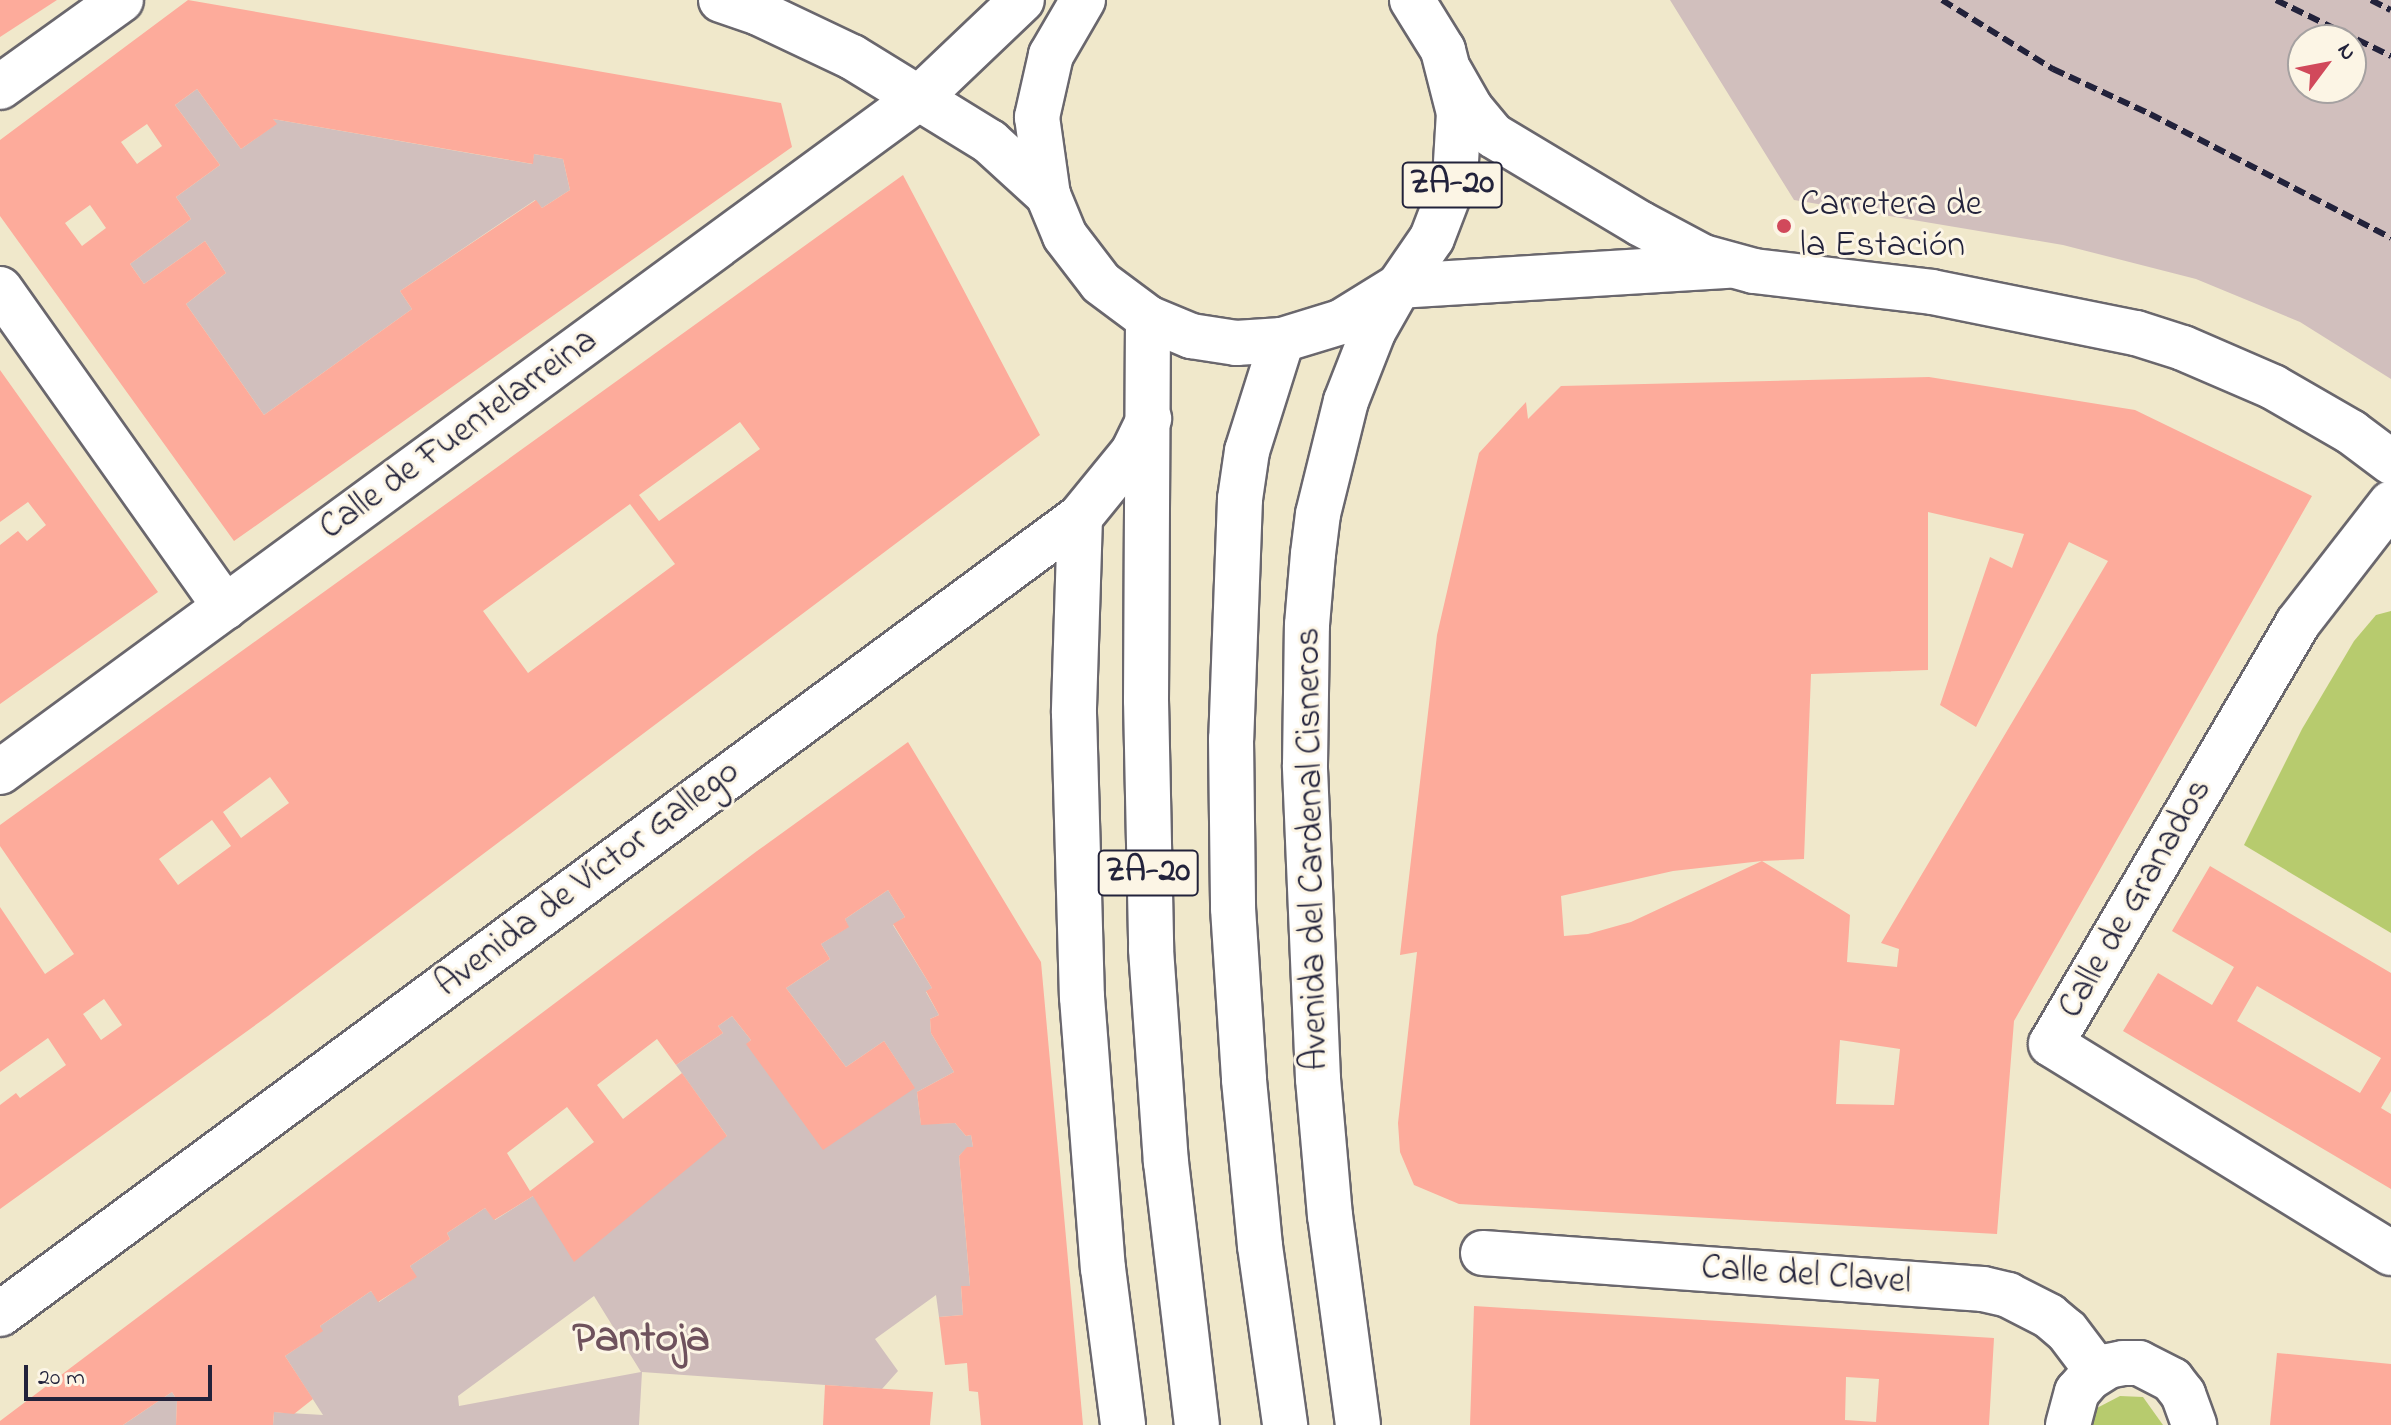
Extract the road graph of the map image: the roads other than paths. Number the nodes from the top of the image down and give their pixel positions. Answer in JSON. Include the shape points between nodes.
{"nodes":[{"id":1,"x":121,"y":0,"type":"edge"},
{"id":2,"x":721,"y":0,"type":"edge"},
{"id":3,"x":1022,"y":0,"type":"edge"},
{"id":4,"x":1083,"y":0,"type":"edge"},
{"id":5,"x":1412,"y":0,"type":"edge"},
{"id":6,"x":1450,"y":72,"type":"junction"},
{"id":7,"x":0,"y":87,"type":"edge"},
{"id":8,"x":919,"y":98,"type":"junction"},
{"id":9,"x":1048,"y":195,"type":"junction"},
{"id":10,"x":1727,"y":266,"type":"junction"},
{"id":11,"x":1399,"y":286,"type":"junction"},
{"id":12,"x":0,"y":289,"type":"edge"},
{"id":13,"x":1148,"y":318,"type":"junction"},
{"id":14,"x":1282,"y":340,"type":"junction"},
{"id":15,"x":1149,"y":419,"type":"junction"},
{"id":16,"x":2391,"y":462,"type":"edge"},
{"id":17,"x":2391,"y":503,"type":"edge"},
{"id":18,"x":1080,"y":517,"type":"junction"},
{"id":19,"x":225,"y":607,"type":"junction"},
{"id":20,"x":7,"y":754,"type":"edge"},
{"id":21,"x":1483,"y":1253,"type":"dead end"},
{"id":22,"x":2391,"y":1253,"type":"edge"},
{"id":23,"x":0,"y":1314,"type":"edge"},
{"id":24,"x":2098,"y":1372,"type":"junction"},
{"id":25,"x":1123,"y":1425,"type":"edge"},
{"id":26,"x":1197,"y":1425,"type":"edge"},
{"id":27,"x":1285,"y":1425,"type":"edge"},
{"id":28,"x":1358,"y":1425,"type":"edge"},
{"id":29,"x":2068,"y":1425,"type":"edge"},
{"id":30,"x":2194,"y":1425,"type":"edge"}],
"edges":[{"from":1,"to":7,"type":"main road"},
{"from":2,"to":8,"type":"main road","via":[[821,41]]},
{"from":3,"to":8,"type":"main road","name":"Calle de Fuentelarreina"},
{"from":4,"to":9,"type":"main road","number":"ZA-20","via":[[1051,55],[1037,117]]},
{"from":5,"to":6,"type":"main road","number":"ZA-20","via":[[1443,50]]},
{"from":6,"to":10,"type":"main road","via":[[1471,109],[1512,149],[1662,236]]},
{"from":6,"to":11,"type":"main road","number":"ZA-20","via":[[1459,113],[1455,178],[1432,238]]},
{"from":8,"to":9,"type":"main road","via":[[990,142]]},
{"from":8,"to":19,"type":"main road","name":"Calle de Fuentelarreina"},
{"from":9,"to":13,"type":"main road","number":"ZA-20","via":[[1065,236],[1101,283]]},
{"from":10,"to":11,"type":"main road"},
{"from":10,"to":16,"type":"main road","via":[[1919,289],[2136,333],[2273,387]]},
{"from":11,"to":14,"type":"main road","number":"ZA-20","via":[[1341,322]]},
{"from":11,"to":28,"type":"main road","name":"Avenida del Cardenal Cisneros","via":[[1373,332],[1346,401],[1318,514],[1307,625],[1305,765],[1315,1034],[1330,1216]]},
{"from":12,"to":19,"type":"main road"},
{"from":13,"to":14,"type":"main road","number":"ZA-20","via":[[1191,336],[1236,343]]},
{"from":13,"to":15,"type":"main road","number":"ZA-20"},
{"from":14,"to":27,"type":"main road","name":"Avenida del Cardenal Cisneros","number":"ZA-20","via":[[1247,451],[1240,499],[1231,795],[1244,1080]]},
{"from":15,"to":18,"type":"main road","name":"Avenida de Víctor Gallego","via":[[1133,452]]},
{"from":15,"to":26,"type":"main road","number":"ZA-20","via":[[1146,700],[1152,978],[1166,1162]]},
{"from":17,"to":22,"type":"main road","name":"Calle de Granados","via":[[2298,623],[2051,1044]]},
{"from":18,"to":23,"type":"main road","name":"Avenida de Víctor Gallego"},
{"from":18,"to":25,"type":"main road","via":[[1074,713],[1077,906],[1095,1181]]},
{"from":19,"to":20,"type":"main road","name":"Calle de Fuentelarreina"},
{"from":21,"to":24,"type":"main road","name":"Calle del Clavel","via":[[1983,1289],[2049,1316]]},
{"from":24,"to":29,"type":"main road","via":[[2077,1392]]},
{"from":24,"to":30,"type":"main road","via":[[2123,1363],[2155,1370],[2183,1394]]}]}
